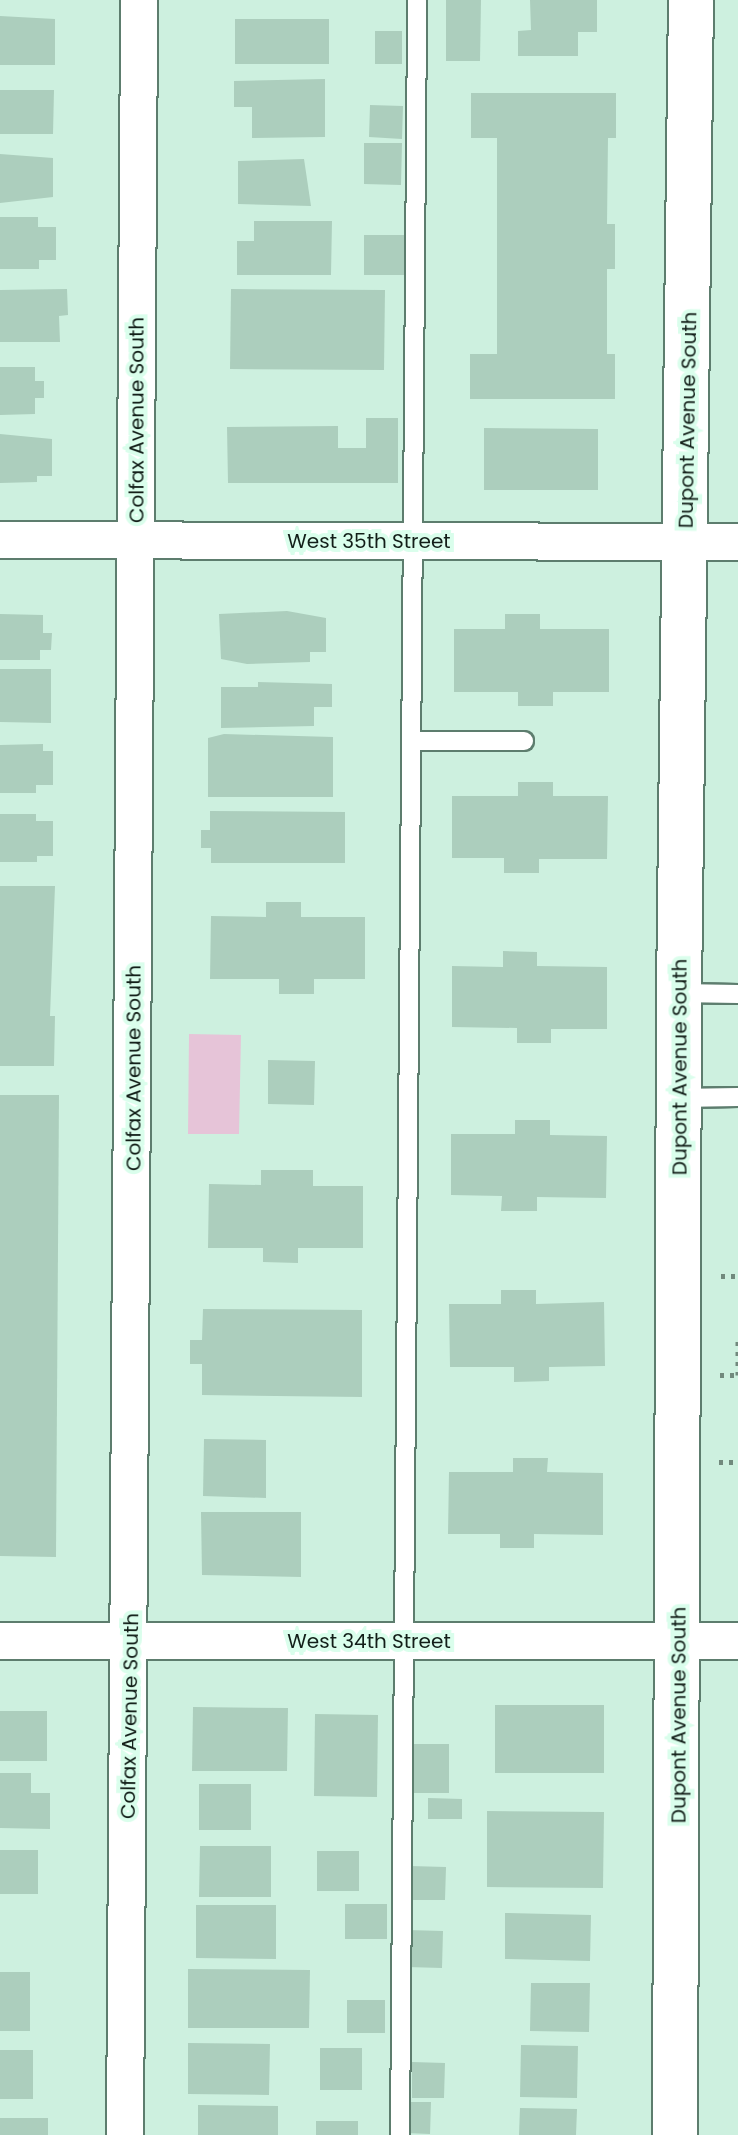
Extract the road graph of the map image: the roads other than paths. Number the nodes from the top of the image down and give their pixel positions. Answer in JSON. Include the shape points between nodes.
{"nodes":[{"id":1,"x":139,"y":0,"type":"edge"},
{"id":2,"x":417,"y":0,"type":"edge"},
{"id":3,"x":691,"y":0,"type":"edge"},
{"id":4,"x":0,"y":540,"type":"edge"},
{"id":5,"x":137,"y":541,"type":"junction"},
{"id":6,"x":413,"y":541,"type":"junction"},
{"id":7,"x":687,"y":542,"type":"junction"},
{"id":8,"x":738,"y":542,"type":"edge"},
{"id":9,"x":413,"y":741,"type":"junction"},
{"id":10,"x":524,"y":741,"type":"dead end"},
{"id":11,"x":679,"y":993,"type":"junction"},
{"id":12,"x":738,"y":994,"type":"edge"},
{"id":13,"x":738,"y":1097,"type":"edge"},
{"id":14,"x":679,"y":1098,"type":"junction"},
{"id":15,"x":0,"y":1641,"type":"edge"},
{"id":16,"x":132,"y":1641,"type":"junction"},
{"id":17,"x":406,"y":1641,"type":"junction"},
{"id":18,"x":680,"y":1641,"type":"junction"},
{"id":19,"x":738,"y":1641,"type":"edge"},
{"id":20,"x":125,"y":2135,"type":"edge"},
{"id":21,"x":400,"y":2135,"type":"edge"},
{"id":22,"x":675,"y":2135,"type":"edge"}],
"edges":[{"from":1,"to":5,"type":"street","name":"Colfax Avenue South"},
{"from":2,"to":6,"type":"lane"},
{"from":3,"to":7,"type":"street","name":"Dupont Avenue South"},
{"from":4,"to":5,"type":"street","name":"West 35th Street"},
{"from":5,"to":6,"type":"street","name":"West 35th Street"},
{"from":5,"to":16,"type":"street","name":"Colfax Avenue South"},
{"from":6,"to":7,"type":"street","name":"West 35th Street"},
{"from":6,"to":9,"type":"lane"},
{"from":7,"to":8,"type":"street","name":"West 35th Street"},
{"from":7,"to":11,"type":"street","name":"Dupont Avenue South"},
{"from":9,"to":10,"type":"lane"},
{"from":9,"to":17,"type":"lane"},
{"from":11,"to":12,"type":"lane"},
{"from":11,"to":14,"type":"street","name":"Dupont Avenue South"},
{"from":13,"to":14,"type":"lane"},
{"from":14,"to":18,"type":"street","name":"Dupont Avenue South"},
{"from":15,"to":16,"type":"street","name":"West 34th Street"},
{"from":16,"to":17,"type":"street","name":"West 34th Street"},
{"from":16,"to":20,"type":"street","name":"Colfax Avenue South"},
{"from":17,"to":18,"type":"street","name":"West 34th Street"},
{"from":17,"to":21,"type":"lane"},
{"from":18,"to":19,"type":"street","name":"West 34th Street"},
{"from":18,"to":22,"type":"street","name":"Dupont Avenue South"}]}
